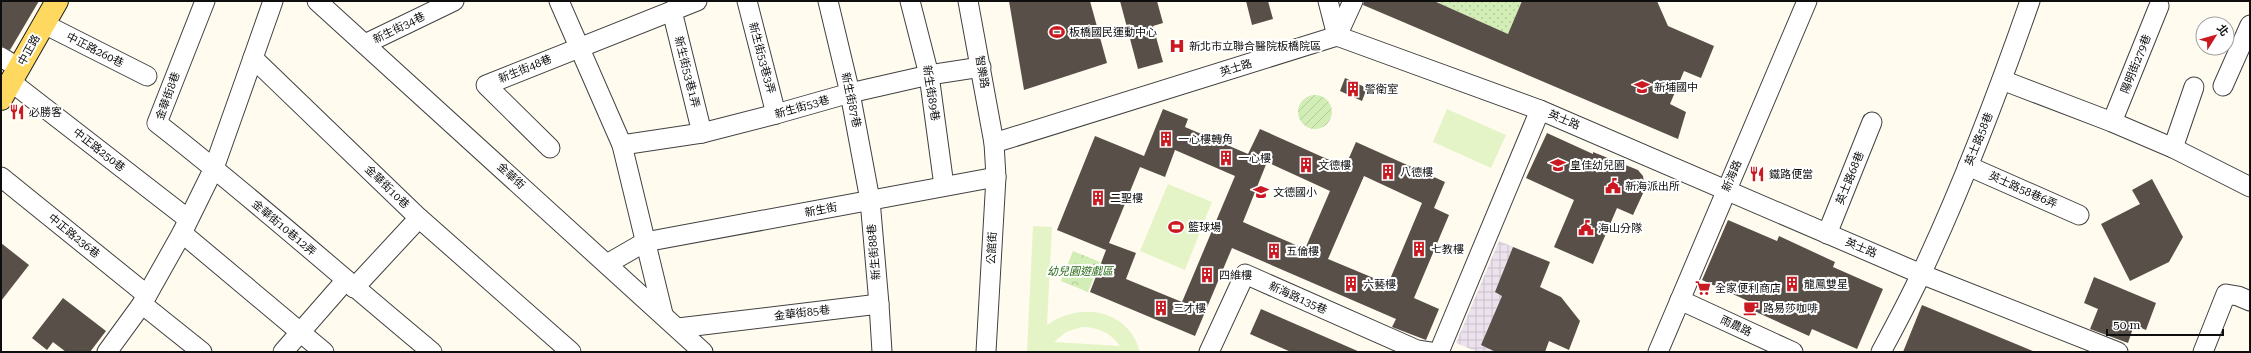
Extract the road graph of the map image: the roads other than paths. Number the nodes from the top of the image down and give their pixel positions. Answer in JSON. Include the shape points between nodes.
{"nodes":[{"id":1,"x":57,"y":1,"type":"edge"},
{"id":2,"x":205,"y":1,"type":"edge"},
{"id":3,"x":273,"y":1,"type":"edge"},
{"id":4,"x":317,"y":1,"type":"edge"},
{"id":5,"x":559,"y":1,"type":"edge"},
{"id":6,"x":697,"y":1,"type":"edge"},
{"id":7,"x":747,"y":1,"type":"edge"},
{"id":8,"x":828,"y":1,"type":"edge"},
{"id":9,"x":910,"y":1,"type":"edge"},
{"id":10,"x":968,"y":1,"type":"edge"},
{"id":11,"x":1328,"y":1,"type":"edge"},
{"id":12,"x":1353,"y":1,"type":"edge"},
{"id":13,"x":1807,"y":1,"type":"edge"},
{"id":14,"x":2030,"y":1,"type":"edge"},
{"id":15,"x":444,"y":3,"type":"edge"},
{"id":16,"x":2159,"y":6,"type":"dead end"},
{"id":17,"x":661,"y":9,"type":"edge"},
{"id":18,"x":44,"y":24,"type":"junction"},
{"id":19,"x":2250,"y":24,"type":"edge"},
{"id":20,"x":1337,"y":36,"type":"junction"},
{"id":21,"x":2235,"y":41,"type":"edge"},
{"id":22,"x":365,"y":44,"type":"junction"},
{"id":23,"x":579,"y":47,"type":"junction"},
{"id":24,"x":2231,"y":56,"type":"edge"},
{"id":25,"x":252,"y":58,"type":"junction"},
{"id":26,"x":981,"y":67,"type":"junction"},
{"id":27,"x":929,"y":75,"type":"junction"},
{"id":28,"x":8,"y":76,"type":"edge"},
{"id":29,"x":147,"y":76,"type":"dead end"},
{"id":30,"x":2002,"y":80,"type":"junction"},
{"id":31,"x":2224,"y":86,"type":"dead end"},
{"id":32,"x":2194,"y":87,"type":"dead end"},
{"id":33,"x":850,"y":93,"type":"junction"},
{"id":34,"x":1540,"y":110,"type":"junction"},
{"id":35,"x":776,"y":114,"type":"junction"},
{"id":36,"x":1872,"y":122,"type":"dead end"},
{"id":37,"x":2112,"y":122,"type":"junction"},
{"id":38,"x":702,"y":133,"type":"junction"},
{"id":39,"x":994,"y":143,"type":"junction"},
{"id":40,"x":622,"y":145,"type":"junction"},
{"id":41,"x":550,"y":148,"type":"dead end"},
{"id":42,"x":2173,"y":148,"type":"junction"},
{"id":43,"x":1968,"y":166,"type":"junction"},
{"id":44,"x":214,"y":168,"type":"junction"},
{"id":45,"x":1,"y":177,"type":"edge"},
{"id":46,"x":996,"y":177,"type":"junction"},
{"id":47,"x":944,"y":186,"type":"junction"},
{"id":48,"x":2250,"y":187,"type":"edge"},
{"id":49,"x":1726,"y":190,"type":"junction"},
{"id":50,"x":870,"y":200,"type":"junction"},
{"id":51,"x":2079,"y":215,"type":"dead end"},
{"id":52,"x":419,"y":218,"type":"junction"},
{"id":53,"x":185,"y":226,"type":"junction"},
{"id":54,"x":1828,"y":234,"type":"junction"},
{"id":55,"x":645,"y":242,"type":"junction"},
{"id":56,"x":607,"y":264,"type":"junction"},
{"id":57,"x":1921,"y":274,"type":"junction"},
{"id":58,"x":350,"y":284,"type":"junction"},
{"id":59,"x":144,"y":299,"type":"junction"},
{"id":60,"x":1680,"y":300,"type":"junction"},
{"id":61,"x":2250,"y":301,"type":"edge"},
{"id":62,"x":879,"y":304,"type":"junction"},
{"id":63,"x":663,"y":314,"type":"junction"},
{"id":64,"x":678,"y":328,"type":"junction"},
{"id":65,"x":300,"y":332,"type":"junction"},
{"id":66,"x":2086,"y":346,"type":"edge"},
{"id":67,"x":107,"y":352,"type":"edge"},
{"id":68,"x":202,"y":352,"type":"edge"},
{"id":69,"x":283,"y":352,"type":"edge"},
{"id":70,"x":324,"y":352,"type":"edge"},
{"id":71,"x":432,"y":352,"type":"edge"},
{"id":72,"x":571,"y":352,"type":"edge"},
{"id":73,"x":703,"y":352,"type":"edge"},
{"id":74,"x":882,"y":352,"type":"edge"},
{"id":75,"x":986,"y":352,"type":"edge"},
{"id":76,"x":1209,"y":352,"type":"edge"},
{"id":77,"x":1430,"y":352,"type":"edge"},
{"id":78,"x":1440,"y":352,"type":"edge"},
{"id":79,"x":1658,"y":352,"type":"edge"},
{"id":80,"x":1793,"y":352,"type":"edge"},
{"id":81,"x":1881,"y":352,"type":"edge"},
{"id":82,"x":2118,"y":352,"type":"edge"},
{"id":83,"x":2203,"y":352,"type":"edge"}],
"edges":[{"from":1,"to":18,"type":"main road","name":"中正路"},
{"from":2,"to":44,"type":"street","name":"金華街8巷","via":[[157,123]]},
{"from":3,"to":25,"type":"street"},
{"from":4,"to":22,"type":"street","name":"金華街"},
{"from":5,"to":23,"type":"street"},
{"from":6,"to":17,"type":"street"},
{"from":7,"to":35,"type":"street","name":"新生街53巷3弄"},
{"from":8,"to":33,"type":"street","name":"新生街87巷"},
{"from":9,"to":27,"type":"street","name":"新生街89巷"},
{"from":10,"to":26,"type":"street","name":"智樂路"},
{"from":11,"to":20,"type":"street"},
{"from":12,"to":20,"type":"street"},
{"from":13,"to":49,"type":"street","name":"新海路"},
{"from":14,"to":30,"type":"street","name":"英士路58巷"},
{"from":15,"to":22,"type":"street","name":"新生街34巷"},
{"from":16,"to":37,"type":"street","name":"陽明街279巷"},
{"from":17,"to":23,"type":"street"},
{"from":17,"to":38,"type":"street","name":"新生街53巷1弄"},
{"from":18,"to":28,"type":"main road","name":"中正路"},
{"from":18,"to":29,"type":"street","name":"中正路260巷"},
{"from":19,"to":21,"type":"street"},
{"from":20,"to":34,"type":"street","name":"英士路"},
{"from":20,"to":39,"type":"street","name":"英士路"},
{"from":22,"to":56,"type":"street","name":"金華街"},
{"from":23,"to":40,"type":"street"},
{"from":23,"to":41,"type":"street","name":"新生街48巷","via":[[486,85]]},
{"from":24,"to":31,"type":"street"},
{"from":25,"to":44,"type":"street"},
{"from":25,"to":52,"type":"street","name":"金華街10巷"},
{"from":26,"to":27,"type":"street","name":"新生街53巷"},
{"from":26,"to":39,"type":"street","name":"智樂路"},
{"from":27,"to":33,"type":"street","name":"新生街53巷"},
{"from":27,"to":47,"type":"street","name":"新生街89巷"},
{"from":28,"to":53,"type":"street","name":"中正路250巷"},
{"from":30,"to":37,"type":"street"},
{"from":30,"to":43,"type":"street","name":"英士路58巷"},
{"from":32,"to":42,"type":"street"},
{"from":33,"to":35,"type":"street","name":"新生街53巷"},
{"from":33,"to":50,"type":"street","name":"新生街87巷"},
{"from":34,"to":49,"type":"street","name":"英士路"},
{"from":34,"to":78,"type":"street"},
{"from":35,"to":38,"type":"street","name":"新生街53巷"},
{"from":36,"to":54,"type":"street","name":"英士路68巷"},
{"from":37,"to":42,"type":"street"},
{"from":38,"to":40,"type":"street","name":"新生街53巷"},
{"from":39,"to":46,"type":"street","name":"公館街"},
{"from":40,"to":55,"type":"street"},
{"from":42,"to":48,"type":"street"},
{"from":43,"to":51,"type":"street","name":"英士路58巷6弄"},
{"from":43,"to":57,"type":"street","name":"英士路58巷"},
{"from":44,"to":53,"type":"street"},
{"from":44,"to":58,"type":"street","name":"金華街10巷12弄"},
{"from":45,"to":59,"type":"street","name":"中正路236巷"},
{"from":46,"to":47,"type":"street","name":"新生街"},
{"from":46,"to":75,"type":"street","name":"公館街"},
{"from":47,"to":50,"type":"street","name":"新生街"},
{"from":49,"to":54,"type":"street","name":"英士路"},
{"from":49,"to":60,"type":"street","name":"新海路"},
{"from":50,"to":55,"type":"street","name":"新生街"},
{"from":50,"to":62,"type":"street","name":"新生街88巷"},
{"from":52,"to":58,"type":"street"},
{"from":52,"to":72,"type":"street","name":"金華街10巷"},
{"from":53,"to":59,"type":"street"},
{"from":53,"to":65,"type":"street","name":"中正路250巷"},
{"from":54,"to":57,"type":"street","name":"英士路"},
{"from":55,"to":56,"type":"street","name":"新生街"},
{"from":55,"to":63,"type":"street"},
{"from":56,"to":63,"type":"street","name":"金華街"},
{"from":57,"to":66,"type":"street","name":"英士路"},
{"from":57,"to":81,"type":"street","name":"英士路58巷"},
{"from":58,"to":65,"type":"street"},
{"from":58,"to":71,"type":"street","name":"金華街10巷12弄"},
{"from":59,"to":67,"type":"street"},
{"from":59,"to":68,"type":"street","name":"中正路236巷"},
{"from":60,"to":79,"type":"street","name":"新海路"},
{"from":60,"to":80,"type":"street","name":"雨農路"},
{"from":61,"to":83,"type":"street","via":[[2226,294]]},
{"from":62,"to":64,"type":"street","name":"金華街85巷"},
{"from":62,"to":74,"type":"street"},
{"from":63,"to":64,"type":"street","name":"金華街"},
{"from":64,"to":73,"type":"street","name":"金華街"},
{"from":65,"to":69,"type":"street"},
{"from":65,"to":70,"type":"street","name":"中正路250巷"},
{"from":66,"to":82,"type":"street","name":"英士路"},
{"from":76,"to":77,"type":"street","name":"新海路135巷","via":[[1245,274],[1417,350]]}]}
